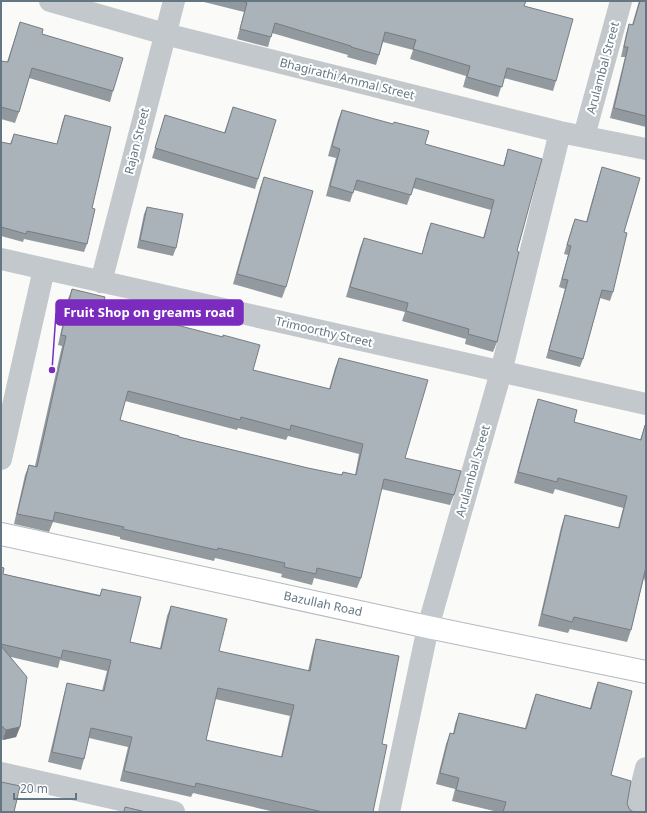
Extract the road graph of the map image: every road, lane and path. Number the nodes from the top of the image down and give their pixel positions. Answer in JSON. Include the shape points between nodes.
{"nodes":[{"id":1,"x":50,"y":1,"type":"edge"},
{"id":2,"x":174,"y":1,"type":"edge"},
{"id":3,"x":621,"y":1,"type":"edge"},
{"id":4,"x":165,"y":34,"type":"junction"},
{"id":5,"x":560,"y":132,"type":"junction"},
{"id":6,"x":584,"y":136,"type":"junction"},
{"id":7,"x":646,"y":149,"type":"edge"},
{"id":8,"x":1,"y":259,"type":"edge"},
{"id":9,"x":44,"y":269,"type":"junction"},
{"id":10,"x":101,"y":282,"type":"junction"},
{"id":11,"x":501,"y":372,"type":"junction"},
{"id":12,"x":646,"y":404,"type":"edge"},
{"id":13,"x":1,"y":459,"type":"edge"},
{"id":14,"x":1,"y":534,"type":"edge"},
{"id":15,"x":428,"y":627,"type":"junction"},
{"id":16,"x":646,"y":672,"type":"edge"},
{"id":17,"x":646,"y":768,"type":"edge"},
{"id":18,"x":1,"y":773,"type":"edge"},
{"id":19,"x":174,"y":812,"type":"edge"},
{"id":20,"x":389,"y":812,"type":"edge"},
{"id":21,"x":635,"y":812,"type":"edge"}],
"edges":[{"from":1,"to":4,"type":"street","name":"Bhagirathi Ammal Street"},
{"from":2,"to":4,"type":"street","name":"Rajan Street"},
{"from":3,"to":6,"type":"street","name":"Arulambal Street"},
{"from":4,"to":5,"type":"street","name":"Bhagirathi Ammal Street"},
{"from":4,"to":10,"type":"street","name":"Rajan Street"},
{"from":5,"to":6,"type":"street","name":"Bhagirathi Ammal Street"},
{"from":5,"to":11,"type":"street","name":"Arulambal Street"},
{"from":6,"to":7,"type":"street","name":"Bhagirathi Ammal Street"},
{"from":8,"to":9,"type":"street","name":"Trimoorthy Street"},
{"from":9,"to":10,"type":"street","name":"Trimoorthy Street"},
{"from":9,"to":13,"type":"street"},
{"from":10,"to":11,"type":"street","name":"Trimoorthy Street"},
{"from":11,"to":12,"type":"street","name":"Trimoorthy Street"},
{"from":11,"to":15,"type":"street","name":"Arulambal Street"},
{"from":14,"to":15,"type":"main road","name":"Bazullah Road"},
{"from":15,"to":16,"type":"main road","name":"Bazullah Road"},
{"from":15,"to":20,"type":"street","name":"Arulambal Street"},
{"from":17,"to":21,"type":"street"},
{"from":18,"to":19,"type":"street"}]}
